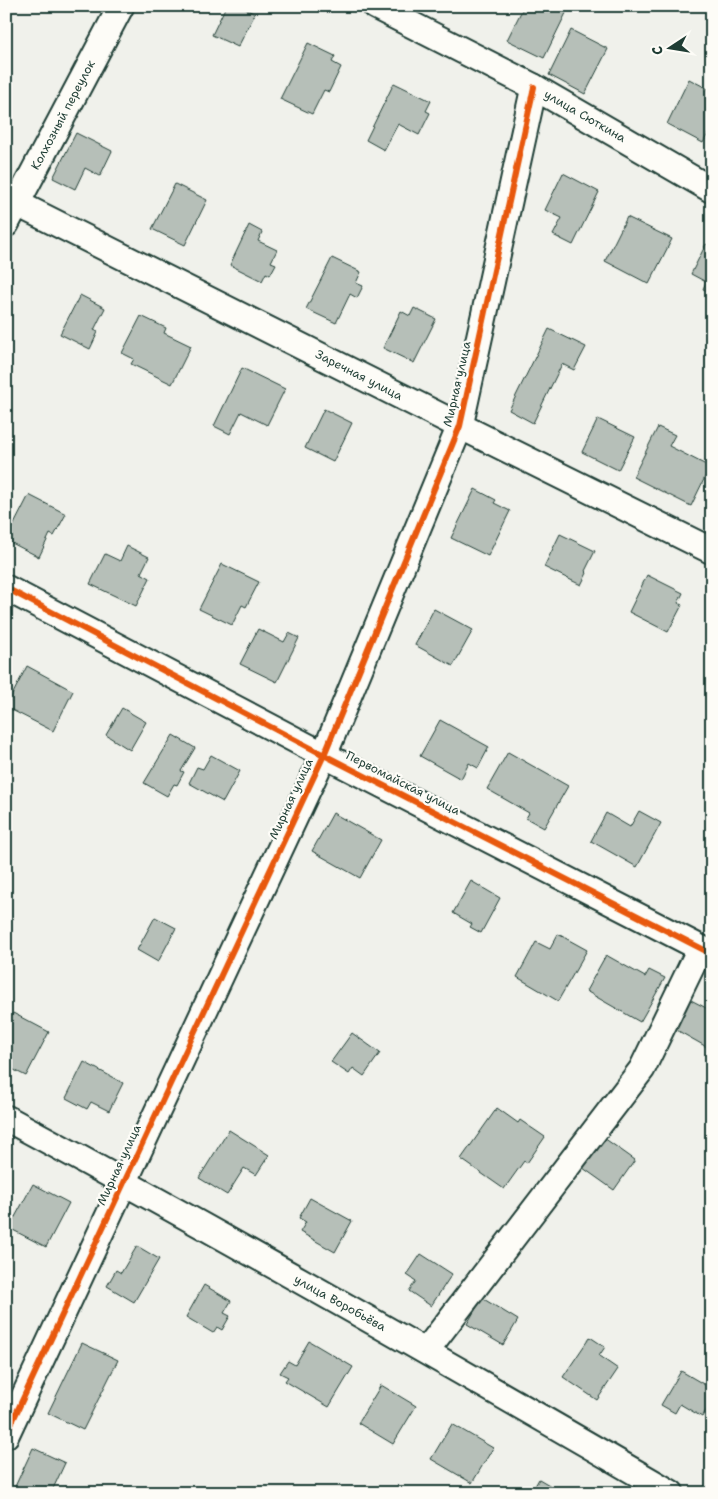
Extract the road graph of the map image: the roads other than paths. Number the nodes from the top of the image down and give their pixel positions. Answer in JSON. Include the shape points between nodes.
{"nodes":[{"id":1,"x":121,"y":6,"type":"edge"},
{"id":2,"x":375,"y":6,"type":"edge"},
{"id":3,"x":534,"y":87,"type":"junction"},
{"id":4,"x":712,"y":190,"type":"edge"},
{"id":5,"x":10,"y":209,"type":"edge"},
{"id":6,"x":460,"y":426,"type":"junction"},
{"id":7,"x":712,"y":551,"type":"edge"},
{"id":8,"x":6,"y":588,"type":"edge"},
{"id":9,"x":324,"y":755,"type":"junction"},
{"id":10,"x":706,"y":952,"type":"edge"},
{"id":11,"x":6,"y":1118,"type":"edge"},
{"id":12,"x":124,"y":1182,"type":"junction"},
{"id":13,"x":426,"y":1351,"type":"junction"},
{"id":14,"x":6,"y":1435,"type":"edge"},
{"id":15,"x":671,"y":1493,"type":"edge"}],
"edges":[{"from":1,"to":5,"type":"street","name":"Колхозный переулок"},
{"from":2,"to":3,"type":"street","name":"улица Сюткина"},
{"from":3,"to":4,"type":"street","name":"улица Сюткина"},
{"from":3,"to":6,"type":"street","name":"Мирная улица"},
{"from":5,"to":6,"type":"street","name":"Заречная улица"},
{"from":6,"to":7,"type":"street","name":"Заречная улица"},
{"from":6,"to":9,"type":"street","name":"Мирная улица"},
{"from":8,"to":9,"type":"street","name":"Первомайская улица"},
{"from":9,"to":10,"type":"street","name":"Первомайская улица"},
{"from":9,"to":12,"type":"street","name":"Мирная улица"},
{"from":10,"to":13,"type":"street","via":[[642,1069]]},
{"from":11,"to":12,"type":"street","name":"улица Воробьёва"},
{"from":12,"to":13,"type":"street","name":"улица Воробьёва"},
{"from":12,"to":14,"type":"street","name":"Мирная улица"},
{"from":13,"to":15,"type":"street","name":"улица Воробьёва"}]}
